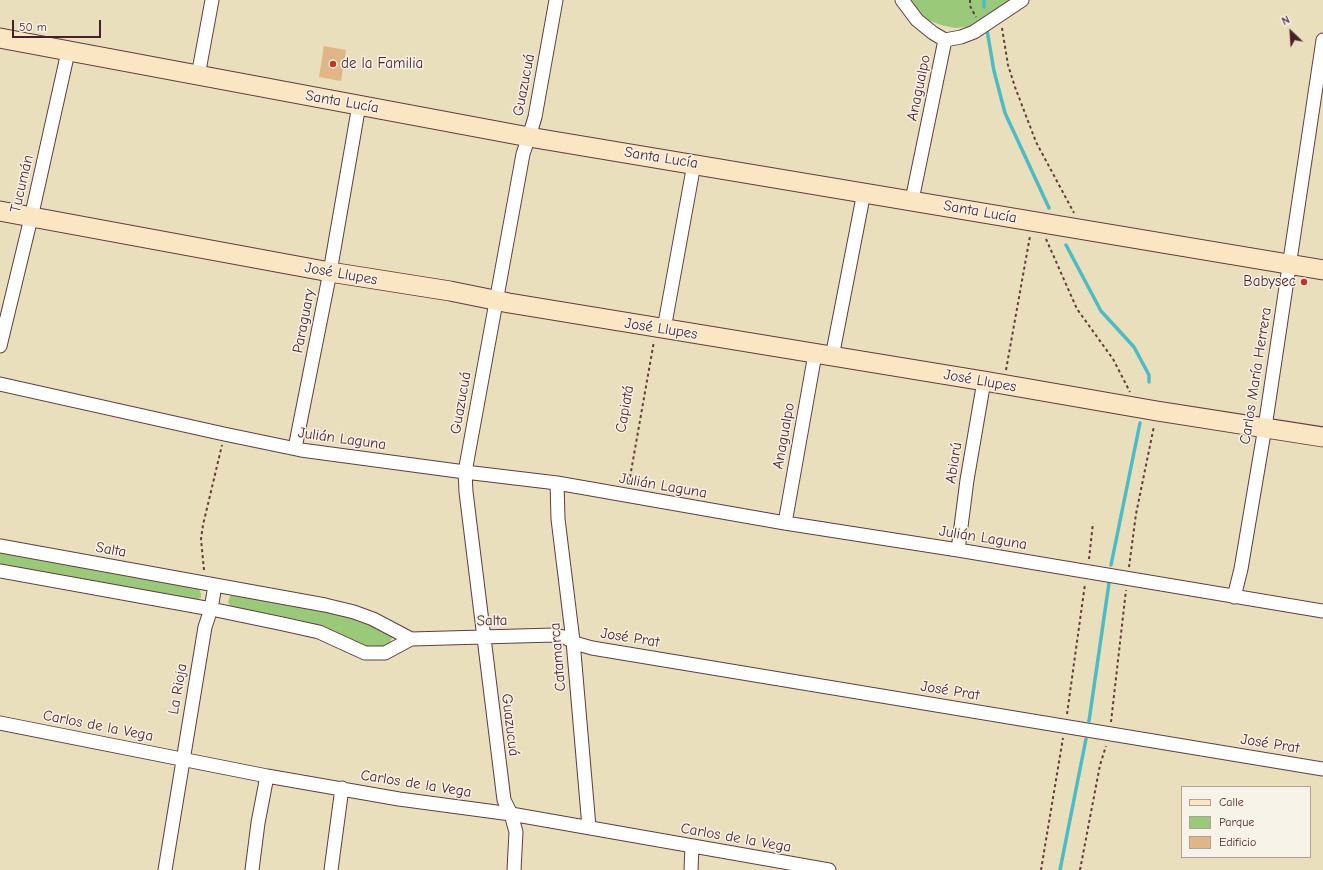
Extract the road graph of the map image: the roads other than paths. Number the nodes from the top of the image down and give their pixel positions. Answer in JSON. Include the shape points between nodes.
{"nodes":[{"id":1,"x":212,"y":0,"type":"edge"},
{"id":2,"x":556,"y":0,"type":"edge"},
{"id":3,"x":902,"y":0,"type":"edge"},
{"id":4,"x":1022,"y":0,"type":"edge"},
{"id":5,"x":0,"y":38,"type":"edge"},
{"id":6,"x":945,"y":40,"type":"junction"},
{"id":7,"x":1323,"y":40,"type":"edge"},
{"id":8,"x":68,"y":52,"type":"junction"},
{"id":9,"x":198,"y":76,"type":"junction"},
{"id":10,"x":359,"y":105,"type":"junction"},
{"id":11,"x":529,"y":137,"type":"junction"},
{"id":12,"x":694,"y":164,"type":"junction"},
{"id":13,"x":864,"y":192,"type":"junction"},
{"id":14,"x":912,"y":200,"type":"junction"},
{"id":15,"x":0,"y":211,"type":"edge"},
{"id":16,"x":31,"y":218,"type":"junction"},
{"id":17,"x":1290,"y":264,"type":"junction"},
{"id":18,"x":1323,"y":270,"type":"edge"},
{"id":19,"x":330,"y":272,"type":"junction"},
{"id":20,"x":496,"y":301,"type":"junction"},
{"id":21,"x":660,"y":329,"type":"junction"},
{"id":22,"x":0,"y":346,"type":"edge"},
{"id":23,"x":823,"y":356,"type":"junction"},
{"id":24,"x":984,"y":381,"type":"junction"},
{"id":25,"x":0,"y":384,"type":"edge"},
{"id":26,"x":1265,"y":427,"type":"junction"},
{"id":27,"x":1323,"y":437,"type":"edge"},
{"id":28,"x":295,"y":448,"type":"junction"},
{"id":29,"x":465,"y":472,"type":"junction"},
{"id":30,"x":557,"y":483,"type":"junction"},
{"id":31,"x":785,"y":523,"type":"junction"},
{"id":32,"x":0,"y":546,"type":"edge"},
{"id":33,"x":958,"y":550,"type":"junction"},
{"id":34,"x":0,"y":571,"type":"edge"},
{"id":35,"x":211,"y":584,"type":"junction"},
{"id":36,"x":1234,"y":597,"type":"junction"},
{"id":37,"x":211,"y":608,"type":"junction"},
{"id":38,"x":1323,"y":611,"type":"edge"},
{"id":39,"x":484,"y":637,"type":"junction"},
{"id":40,"x":411,"y":639,"type":"junction"},
{"id":41,"x":573,"y":641,"type":"junction"},
{"id":42,"x":0,"y":723,"type":"edge"},
{"id":43,"x":182,"y":759,"type":"junction"},
{"id":44,"x":1323,"y":769,"type":"edge"},
{"id":45,"x":267,"y":776,"type":"junction"},
{"id":46,"x":342,"y":788,"type":"junction"},
{"id":47,"x":511,"y":814,"type":"junction"},
{"id":48,"x":589,"y":827,"type":"junction"},
{"id":49,"x":692,"y":846,"type":"junction"},
{"id":50,"x":165,"y":870,"type":"edge"},
{"id":51,"x":252,"y":870,"type":"edge"},
{"id":52,"x":332,"y":870,"type":"edge"},
{"id":53,"x":514,"y":870,"type":"edge"},
{"id":54,"x":691,"y":870,"type":"edge"},
{"id":55,"x":829,"y":870,"type":"edge"}],
"edges":[{"from":1,"to":9,"type":"street"},
{"from":2,"to":11,"type":"street","name":"Guazucuá","via":[[535,118]]},
{"from":3,"to":6,"type":"street","name":"Anagualpo","via":[[917,20]]},
{"from":4,"to":6,"type":"street","via":[[961,38]]},
{"from":5,"to":8,"type":"street","name":"Santa Lucía"},
{"from":6,"to":14,"type":"street","name":"Anagualpo"},
{"from":7,"to":17,"type":"street","name":"Carlos María Herrera"},
{"from":8,"to":9,"type":"street","name":"Santa Lucía"},
{"from":8,"to":16,"type":"street","name":"Tucumán"},
{"from":9,"to":10,"type":"street","name":"Santa Lucía"},
{"from":10,"to":11,"type":"street","name":"Santa Lucía"},
{"from":10,"to":19,"type":"street","name":"Paraguary"},
{"from":11,"to":12,"type":"street","name":"Santa Lucía"},
{"from":11,"to":20,"type":"street","name":"Guazucuá","via":[[523,154]]},
{"from":12,"to":13,"type":"street","name":"Santa Lucía"},
{"from":12,"to":21,"type":"street"},
{"from":13,"to":14,"type":"street","name":"Santa Lucía"},
{"from":13,"to":23,"type":"street","name":"Anagualpo"},
{"from":14,"to":17,"type":"street","name":"Santa Lucía"},
{"from":15,"to":16,"type":"street","name":"José Llupes"},
{"from":16,"to":19,"type":"street","name":"José Llupes"},
{"from":16,"to":22,"type":"street","name":"Tucumán"},
{"from":17,"to":18,"type":"street","name":"Santa Lucía"},
{"from":17,"to":26,"type":"street","name":"Carlos María Herrera"},
{"from":19,"to":20,"type":"street","name":"José Llupes"},
{"from":19,"to":28,"type":"street","name":"Paraguary"},
{"from":20,"to":21,"type":"street","name":"José Llupes"},
{"from":20,"to":29,"type":"street","name":"Guazucuá"},
{"from":21,"to":23,"type":"street","name":"José Llupes"},
{"from":23,"to":24,"type":"street","name":"José Llupes"},
{"from":23,"to":31,"type":"street","name":"Anagualpo"},
{"from":24,"to":26,"type":"street","name":"José Llupes"},
{"from":24,"to":33,"type":"street","name":"Abiarú"},
{"from":25,"to":28,"type":"street","name":"Julián Laguna"},
{"from":26,"to":27,"type":"street","name":"José Llupes"},
{"from":26,"to":36,"type":"street","name":"Carlos María Herrera"},
{"from":28,"to":29,"type":"street","name":"Julián Laguna"},
{"from":29,"to":30,"type":"street","name":"Julián Laguna"},
{"from":29,"to":39,"type":"street","name":"Guazucuá"},
{"from":30,"to":31,"type":"street","name":"Julián Laguna"},
{"from":30,"to":41,"type":"street","name":"Catamarca","via":[[558,519]]},
{"from":31,"to":33,"type":"street","name":"Julián Laguna"},
{"from":32,"to":35,"type":"street","name":"Salta"},
{"from":33,"to":36,"type":"street","name":"Julián Laguna"},
{"from":34,"to":37,"type":"street","name":"Salta"},
{"from":35,"to":37,"type":"street"},
{"from":35,"to":40,"type":"street","name":"Salta","via":[[354,612]]},
{"from":36,"to":38,"type":"street","name":"Julián Laguna"},
{"from":37,"to":40,"type":"street","name":"Salta","via":[[319,632],[365,653],[385,653]]},
{"from":37,"to":43,"type":"street","name":"La Rioja","via":[[205,627]]},
{"from":39,"to":40,"type":"street","name":"Salta"},
{"from":39,"to":41,"type":"street","name":"Salta","via":[[554,635],[564,636]]},
{"from":39,"to":47,"type":"street","name":"Guazucuá","via":[[504,800]]},
{"from":41,"to":44,"type":"street","name":"José Prat","via":[[592,648]]},
{"from":41,"to":48,"type":"street","name":"Catamarca"},
{"from":42,"to":43,"type":"street","name":"Carlos de la Vega"},
{"from":43,"to":45,"type":"street","name":"Carlos de la Vega"},
{"from":43,"to":50,"type":"street","name":"La Rioja"},
{"from":45,"to":46,"type":"street","name":"Carlos de la Vega"},
{"from":45,"to":51,"type":"street"},
{"from":46,"to":47,"type":"street","name":"Carlos de la Vega","via":[[399,799]]},
{"from":46,"to":52,"type":"street"},
{"from":47,"to":48,"type":"street","name":"Carlos de la Vega"},
{"from":47,"to":53,"type":"street","name":"Guazucuá","via":[[516,832]]},
{"from":48,"to":49,"type":"street","name":"Carlos de la Vega"},
{"from":49,"to":54,"type":"street"},
{"from":49,"to":55,"type":"street","name":"Carlos de la Vega"}]}
